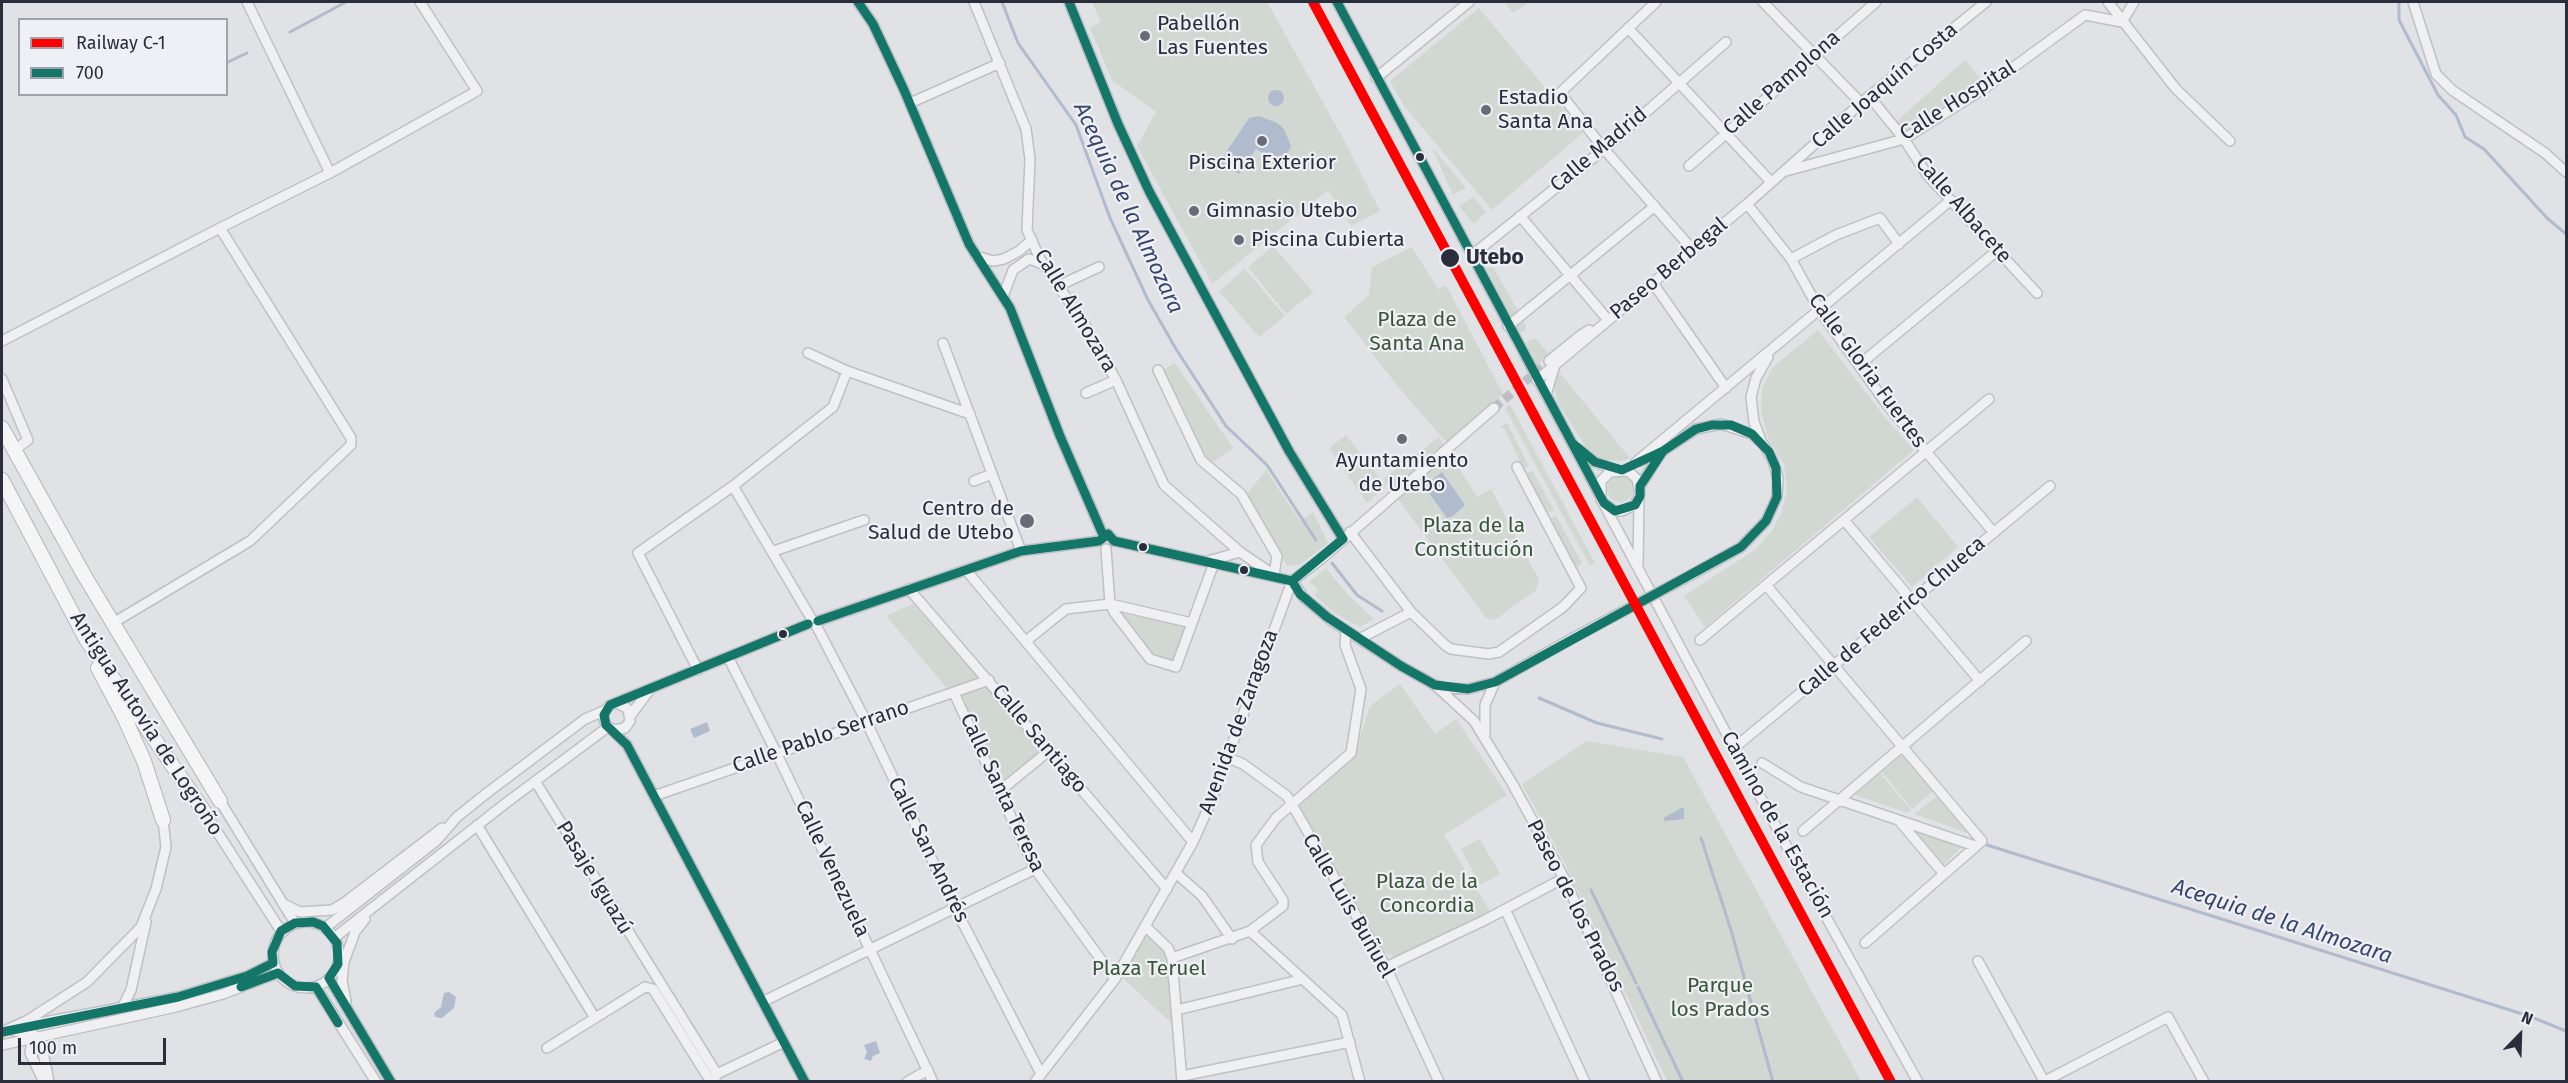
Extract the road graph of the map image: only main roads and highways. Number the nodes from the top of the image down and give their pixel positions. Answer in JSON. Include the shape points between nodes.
{"nodes":[{"id":1,"x":2,"y":428,"type":"edge"},
{"id":2,"x":2,"y":480,"type":"edge"},
{"id":3,"x":86,"y":639,"type":"junction"},
{"id":4,"x":220,"y":801,"type":"road end"},
{"id":5,"x":205,"y":813,"type":"road end"},
{"id":6,"x":163,"y":820,"type":"road end"}],
"edges":[{"from":1,"to":4,"type":"highway","name":"Antigua Autovía de Logroño"},
{"from":2,"to":3,"type":"highway","name":"Antigua Autovía de Logroño"},
{"from":3,"to":5,"type":"highway","name":"Antigua Autovía de Logroño"},
{"from":3,"to":6,"type":"highway","via":[[144,761]]}]}
